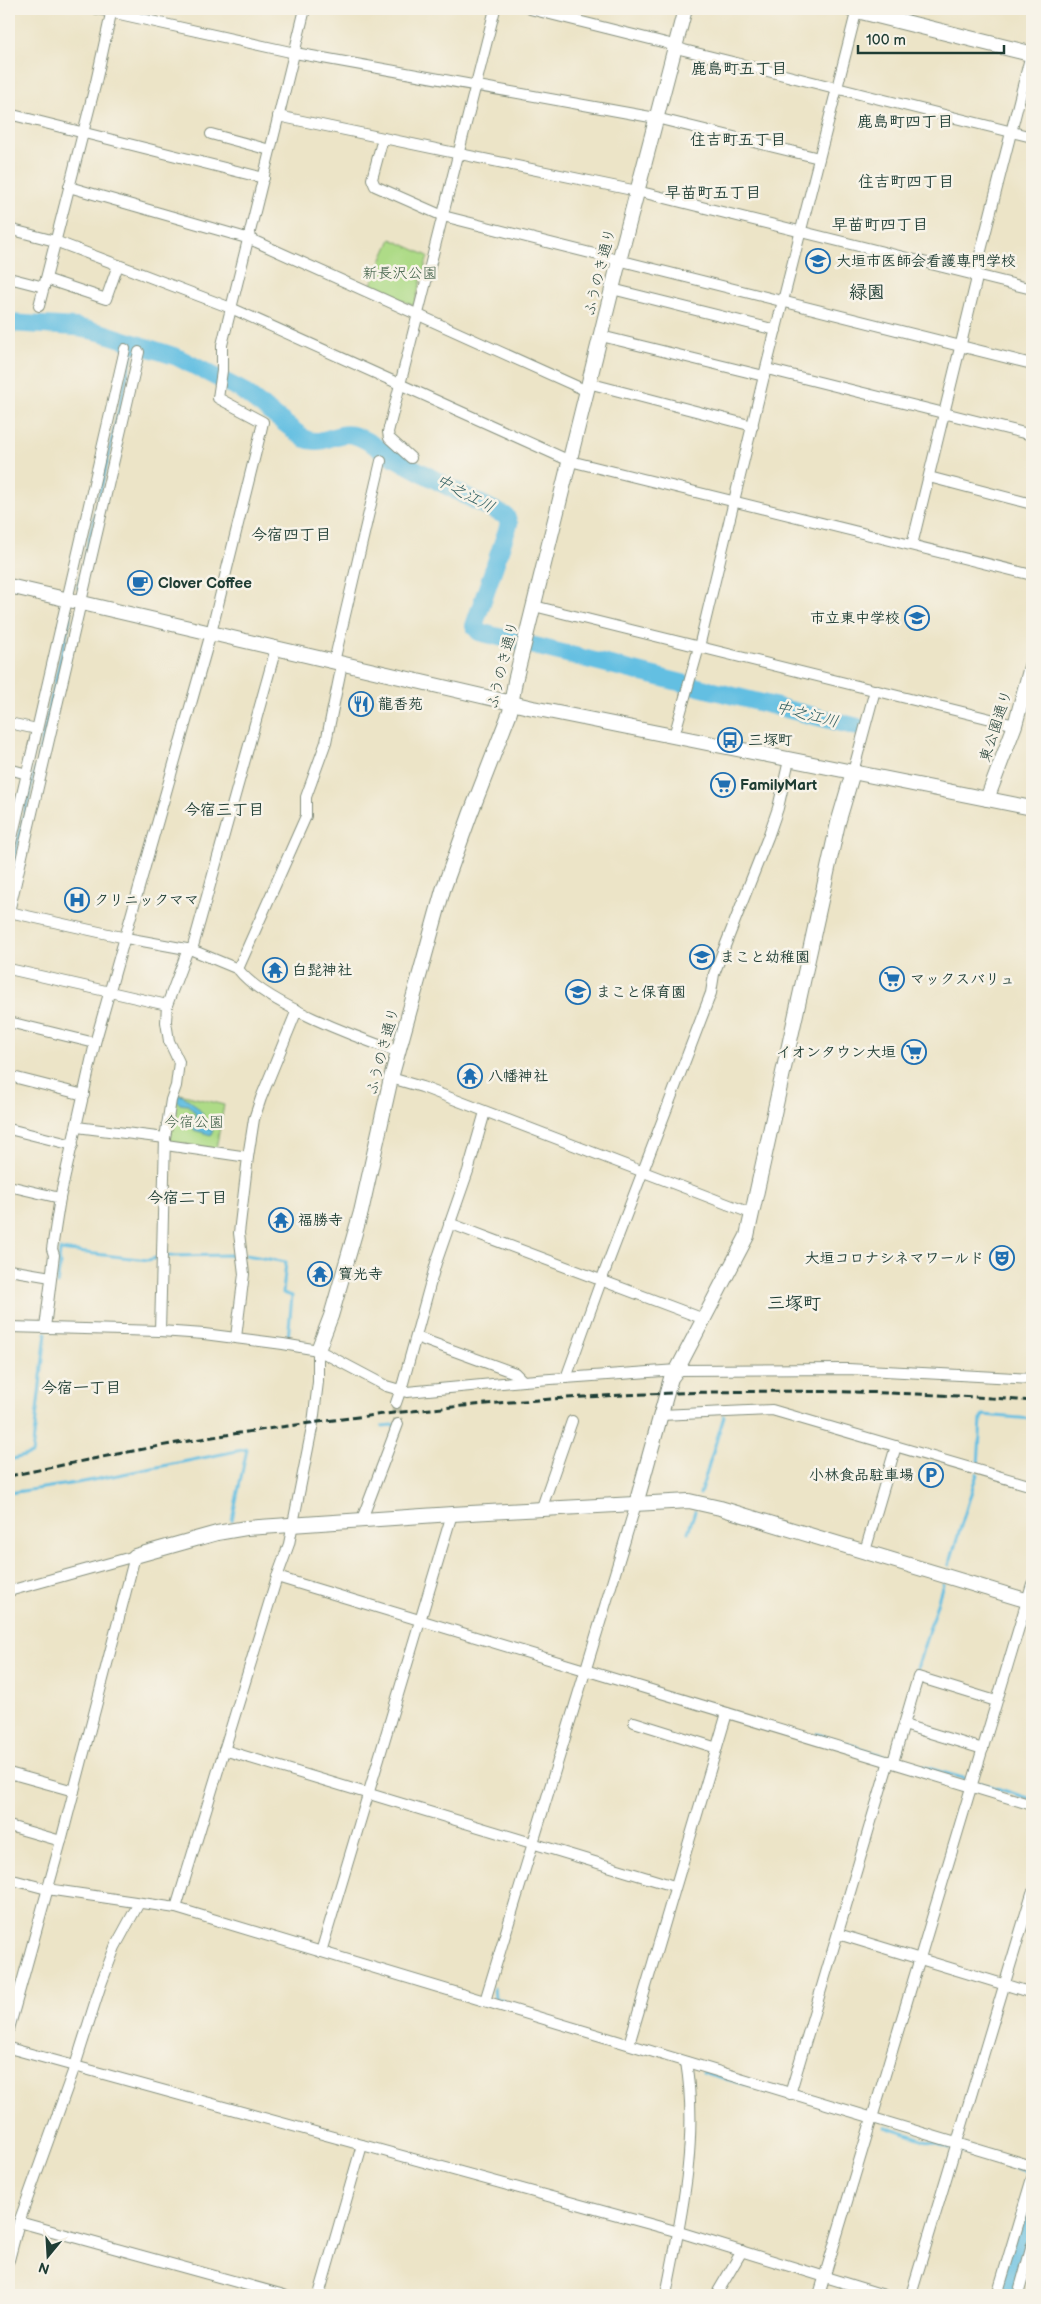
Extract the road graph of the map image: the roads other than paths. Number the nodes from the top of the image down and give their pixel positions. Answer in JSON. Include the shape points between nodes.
{"nodes":[{"id":1,"x":97,"y":9,"type":"edge"},
{"id":2,"x":305,"y":9,"type":"edge"},
{"id":3,"x":495,"y":9,"type":"edge"},
{"id":4,"x":530,"y":9,"type":"edge"},
{"id":5,"x":685,"y":9,"type":"edge"},
{"id":6,"x":855,"y":9,"type":"edge"},
{"id":7,"x":112,"y":10,"type":"edge"},
{"id":8,"x":676,"y":46,"type":"junction"},
{"id":9,"x":295,"y":53,"type":"junction"},
{"id":10,"x":1032,"y":53,"type":"edge"},
{"id":11,"x":475,"y":86,"type":"junction"},
{"id":12,"x":838,"y":88,"type":"junction"},
{"id":13,"x":9,"y":114,"type":"edge"},
{"id":14,"x":278,"y":116,"type":"junction"},
{"id":15,"x":656,"y":118,"type":"junction"},
{"id":16,"x":83,"y":132,"type":"junction"},
{"id":17,"x":1011,"y":132,"type":"junction"},
{"id":18,"x":211,"y":134,"type":"dead end"},
{"id":19,"x":1032,"y":137,"type":"edge"},
{"id":20,"x":383,"y":138,"type":"junction"},
{"id":21,"x":270,"y":150,"type":"junction"},
{"id":22,"x":458,"y":153,"type":"junction"},
{"id":23,"x":819,"y":158,"type":"junction"},
{"id":24,"x":264,"y":178,"type":"junction"},
{"id":25,"x":69,"y":187,"type":"junction"},
{"id":26,"x":638,"y":190,"type":"junction"},
{"id":27,"x":443,"y":216,"type":"junction"},
{"id":28,"x":9,"y":229,"type":"edge"},
{"id":29,"x":802,"y":231,"type":"junction"},
{"id":30,"x":250,"y":239,"type":"junction"},
{"id":31,"x":55,"y":240,"type":"junction"},
{"id":32,"x":619,"y":261,"type":"junction"},
{"id":33,"x":118,"y":265,"type":"junction"},
{"id":34,"x":975,"y":274,"type":"junction"},
{"id":35,"x":9,"y":278,"type":"edge"},
{"id":36,"x":45,"y":283,"type":"junction"},
{"id":37,"x":1032,"y":288,"type":"edge"},
{"id":38,"x":612,"y":289,"type":"junction"},
{"id":39,"x":783,"y":302,"type":"junction"},
{"id":40,"x":39,"y":306,"type":"dead end"},
{"id":41,"x":231,"y":308,"type":"junction"},
{"id":42,"x":419,"y":316,"type":"junction"},
{"id":43,"x":776,"y":330,"type":"junction"},
{"id":44,"x":600,"y":336,"type":"junction"},
{"id":45,"x":961,"y":346,"type":"junction"},
{"id":46,"x":125,"y":348,"type":"dead end"},
{"id":47,"x":139,"y":352,"type":"dead end"},
{"id":48,"x":1032,"y":364,"type":"edge"},
{"id":49,"x":765,"y":372,"type":"junction"},
{"id":50,"x":401,"y":384,"type":"junction"},
{"id":51,"x":588,"y":387,"type":"junction"},
{"id":52,"x":944,"y":412,"type":"junction"},
{"id":53,"x":753,"y":426,"type":"junction"},
{"id":54,"x":1032,"y":435,"type":"edge"},
{"id":55,"x":411,"y":458,"type":"dead end"},
{"id":56,"x":380,"y":461,"type":"dead end"},
{"id":57,"x":570,"y":461,"type":"junction"},
{"id":58,"x":929,"y":477,"type":"junction"},
{"id":59,"x":734,"y":502,"type":"junction"},
{"id":60,"x":1032,"y":504,"type":"edge"},
{"id":61,"x":912,"y":545,"type":"junction"},
{"id":62,"x":1032,"y":575,"type":"edge"},
{"id":63,"x":9,"y":586,"type":"edge"},
{"id":64,"x":66,"y":599,"type":"junction"},
{"id":65,"x":81,"y":603,"type":"junction"},
{"id":66,"x":534,"y":606,"type":"junction"},
{"id":67,"x":212,"y":633,"type":"junction"},
{"id":68,"x":698,"y":647,"type":"junction"},
{"id":69,"x":276,"y":648,"type":"junction"},
{"id":70,"x":338,"y":663,"type":"junction"},
{"id":71,"x":1032,"y":663,"type":"edge"},
{"id":72,"x":875,"y":690,"type":"junction"},
{"id":73,"x":511,"y":703,"type":"junction"},
{"id":74,"x":9,"y":723,"type":"edge"},
{"id":75,"x":1015,"y":725,"type":"junction"},
{"id":76,"x":37,"y":729,"type":"junction"},
{"id":77,"x":674,"y":736,"type":"junction"},
{"id":78,"x":789,"y":760,"type":"junction"},
{"id":79,"x":9,"y":769,"type":"edge"},
{"id":80,"x":853,"y":772,"type":"junction"},
{"id":81,"x":27,"y":774,"type":"junction"},
{"id":82,"x":987,"y":798,"type":"junction"},
{"id":83,"x":1032,"y":808,"type":"edge"},
{"id":84,"x":9,"y":851,"type":"edge"},
{"id":85,"x":9,"y":912,"type":"edge"},
{"id":86,"x":126,"y":938,"type":"junction"},
{"id":87,"x":190,"y":949,"type":"junction"},
{"id":88,"x":9,"y":969,"type":"edge"},
{"id":89,"x":238,"y":969,"type":"junction"},
{"id":90,"x":110,"y":992,"type":"junction"},
{"id":91,"x":167,"y":1005,"type":"junction"},
{"id":92,"x":297,"y":1010,"type":"junction"},
{"id":93,"x":9,"y":1022,"type":"edge"},
{"id":94,"x":95,"y":1043,"type":"junction"},
{"id":95,"x":399,"y":1052,"type":"junction"},
{"id":96,"x":9,"y":1076,"type":"edge"},
{"id":97,"x":391,"y":1078,"type":"junction"},
{"id":98,"x":84,"y":1095,"type":"junction"},
{"id":99,"x":485,"y":1112,"type":"junction"},
{"id":100,"x":77,"y":1127,"type":"junction"},
{"id":101,"x":9,"y":1130,"type":"edge"},
{"id":102,"x":166,"y":1142,"type":"junction"},
{"id":103,"x":73,"y":1145,"type":"junction"},
{"id":104,"x":248,"y":1156,"type":"junction"},
{"id":105,"x":644,"y":1172,"type":"junction"},
{"id":106,"x":9,"y":1186,"type":"edge"},
{"id":107,"x":60,"y":1198,"type":"junction"},
{"id":108,"x":753,"y":1214,"type":"junction"},
{"id":109,"x":449,"y":1223,"type":"junction"},
{"id":110,"x":9,"y":1270,"type":"edge"},
{"id":111,"x":51,"y":1277,"type":"junction"},
{"id":112,"x":601,"y":1281,"type":"junction"},
{"id":113,"x":704,"y":1320,"type":"junction"},
{"id":114,"x":9,"y":1327,"type":"edge"},
{"id":115,"x":45,"y":1328,"type":"junction"},
{"id":116,"x":160,"y":1331,"type":"junction"},
{"id":117,"x":416,"y":1337,"type":"junction"},
{"id":118,"x":236,"y":1338,"type":"junction"},
{"id":119,"x":318,"y":1350,"type":"junction"},
{"id":120,"x":677,"y":1370,"type":"junction"},
{"id":121,"x":566,"y":1378,"type":"junction"},
{"id":122,"x":1032,"y":1379,"type":"edge"},
{"id":123,"x":522,"y":1381,"type":"junction"},
{"id":124,"x":400,"y":1390,"type":"junction"},
{"id":125,"x":396,"y":1403,"type":"tunnel mouth"},
{"id":126,"x":661,"y":1415,"type":"junction"},
{"id":127,"x":572,"y":1422,"type":"dead end"},
{"id":128,"x":398,"y":1424,"type":"tunnel mouth"},
{"id":129,"x":896,"y":1446,"type":"junction"},
{"id":130,"x":1032,"y":1486,"type":"edge"},
{"id":131,"x":636,"y":1504,"type":"junction"},
{"id":132,"x":541,"y":1510,"type":"junction"},
{"id":133,"x":452,"y":1514,"type":"junction"},
{"id":134,"x":362,"y":1519,"type":"junction"},
{"id":135,"x":292,"y":1524,"type":"junction"},
{"id":136,"x":865,"y":1551,"type":"junction"},
{"id":137,"x":135,"y":1556,"type":"junction"},
{"id":138,"x":277,"y":1577,"type":"junction"},
{"id":139,"x":1032,"y":1584,"type":"edge"},
{"id":140,"x":9,"y":1591,"type":"edge"},
{"id":141,"x":1030,"y":1601,"type":"edge"},
{"id":142,"x":420,"y":1621,"type":"junction"},
{"id":143,"x":585,"y":1670,"type":"junction"},
{"id":144,"x":996,"y":1702,"type":"junction"},
{"id":145,"x":727,"y":1713,"type":"junction"},
{"id":146,"x":634,"y":1722,"type":"dead end"},
{"id":147,"x":904,"y":1725,"type":"junction"},
{"id":148,"x":717,"y":1748,"type":"junction"},
{"id":149,"x":982,"y":1749,"type":"junction"},
{"id":150,"x":224,"y":1750,"type":"junction"},
{"id":151,"x":891,"y":1761,"type":"junction"},
{"id":152,"x":9,"y":1773,"type":"edge"},
{"id":153,"x":971,"y":1786,"type":"junction"},
{"id":154,"x":74,"y":1791,"type":"junction"},
{"id":155,"x":368,"y":1794,"type":"junction"},
{"id":156,"x":1032,"y":1805,"type":"edge"},
{"id":157,"x":9,"y":1826,"type":"edge"},
{"id":158,"x":61,"y":1841,"type":"junction"},
{"id":159,"x":533,"y":1843,"type":"junction"},
{"id":160,"x":9,"y":1879,"type":"edge"},
{"id":161,"x":674,"y":1886,"type":"junction"},
{"id":162,"x":47,"y":1889,"type":"junction"},
{"id":163,"x":1032,"y":1893,"type":"edge"},
{"id":164,"x":138,"y":1903,"type":"junction"},
{"id":165,"x":176,"y":1908,"type":"junction"},
{"id":166,"x":838,"y":1934,"type":"junction"},
{"id":167,"x":321,"y":1952,"type":"junction"},
{"id":168,"x":918,"y":1959,"type":"junction"},
{"id":169,"x":1004,"y":1985,"type":"junction"},
{"id":170,"x":1032,"y":1993,"type":"edge"},
{"id":171,"x":485,"y":2001,"type":"junction"},
{"id":172,"x":9,"y":2029,"type":"edge"},
{"id":173,"x":628,"y":2044,"type":"junction"},
{"id":174,"x":9,"y":2048,"type":"edge"},
{"id":175,"x":686,"y":2062,"type":"junction"},
{"id":176,"x":75,"y":2066,"type":"junction"},
{"id":177,"x":790,"y":2094,"type":"junction"},
{"id":178,"x":872,"y":2118,"type":"junction"},
{"id":179,"x":957,"y":2144,"type":"junction"},
{"id":180,"x":362,"y":2145,"type":"junction"},
{"id":181,"x":1032,"y":2166,"type":"edge"},
{"id":182,"x":1032,"y":2178,"type":"edge"},
{"id":183,"x":19,"y":2222,"type":"junction"},
{"id":184,"x":679,"y":2232,"type":"junction"},
{"id":185,"x":1032,"y":2245,"type":"edge"},
{"id":186,"x":742,"y":2251,"type":"junction"},
{"id":187,"x":9,"y":2260,"type":"edge"},
{"id":188,"x":824,"y":2277,"type":"junction"},
{"id":189,"x":284,"y":2295,"type":"edge"},
{"id":190,"x":319,"y":2295,"type":"edge"},
{"id":191,"x":666,"y":2295,"type":"edge"},
{"id":192,"x":716,"y":2295,"type":"edge"},
{"id":193,"x":819,"y":2295,"type":"edge"},
{"id":194,"x":884,"y":2295,"type":"edge"},
{"id":195,"x":911,"y":2295,"type":"edge"},
{"id":196,"x":997,"y":2295,"type":"edge"},
{"id":197,"x":1018,"y":2295,"type":"edge"}],
"edges":[{"from":1,"to":7,"type":"street"},
{"from":2,"to":9,"type":"street"},
{"from":3,"to":11,"type":"street"},
{"from":4,"to":8,"type":"street"},
{"from":5,"to":8,"type":"street","name":"ふうのき通り"},
{"from":6,"to":10,"type":"main road"},
{"from":6,"to":12,"type":"street"},
{"from":7,"to":9,"type":"street"},
{"from":7,"to":16,"type":"street"},
{"from":8,"to":12,"type":"street"},
{"from":8,"to":15,"type":"street","name":"ふうのき通り"},
{"from":9,"to":11,"type":"street"},
{"from":9,"to":14,"type":"street"},
{"from":10,"to":17,"type":"street"},
{"from":11,"to":15,"type":"street"},
{"from":11,"to":22,"type":"street"},
{"from":12,"to":17,"type":"street"},
{"from":12,"to":23,"type":"street"},
{"from":13,"to":16,"type":"street"},
{"from":14,"to":20,"type":"street"},
{"from":14,"to":21,"type":"street"},
{"from":15,"to":23,"type":"street"},
{"from":15,"to":26,"type":"street","name":"ふうのき通り"},
{"from":16,"to":24,"type":"street"},
{"from":16,"to":25,"type":"street"},
{"from":17,"to":19,"type":"street"},
{"from":17,"to":34,"type":"street"},
{"from":18,"to":21,"type":"street"},
{"from":20,"to":22,"type":"street"},
{"from":20,"to":27,"type":"street","via":[[372,179],[375,186]]},
{"from":21,"to":24,"type":"street"},
{"from":22,"to":26,"type":"street"},
{"from":22,"to":27,"type":"street"},
{"from":23,"to":29,"type":"street"},
{"from":24,"to":30,"type":"street"},
{"from":25,"to":30,"type":"street"},
{"from":25,"to":31,"type":"street"},
{"from":26,"to":29,"type":"street"},
{"from":26,"to":32,"type":"street","name":"ふうのき通り"},
{"from":27,"to":32,"type":"street"},
{"from":27,"to":42,"type":"street"},
{"from":28,"to":31,"type":"street"},
{"from":29,"to":34,"type":"street"},
{"from":29,"to":39,"type":"street"},
{"from":30,"to":41,"type":"street"},
{"from":30,"to":42,"type":"street"},
{"from":31,"to":33,"type":"street"},
{"from":31,"to":36,"type":"street"},
{"from":32,"to":38,"type":"street","name":"ふうのき通り"},
{"from":32,"to":39,"type":"street"},
{"from":33,"to":36,"type":"street","via":[[106,299]]},
{"from":33,"to":41,"type":"street"},
{"from":34,"to":37,"type":"street"},
{"from":34,"to":45,"type":"street","via":[[976,282]]},
{"from":35,"to":36,"type":"street"},
{"from":36,"to":40,"type":"street"},
{"from":38,"to":43,"type":"street"},
{"from":38,"to":44,"type":"street","name":"ふうのき通り"},
{"from":39,"to":43,"type":"street"},
{"from":39,"to":45,"type":"street"},
{"from":41,"to":50,"type":"street"},
{"from":41,"to":67,"type":"street","via":[[222,345],[218,398],[263,422]]},
{"from":42,"to":50,"type":"street"},
{"from":42,"to":51,"type":"street"},
{"from":43,"to":49,"type":"street"},
{"from":44,"to":49,"type":"street"},
{"from":44,"to":51,"type":"street","name":"ふうのき通り"},
{"from":45,"to":48,"type":"street"},
{"from":45,"to":52,"type":"street"},
{"from":46,"to":64,"type":"street"},
{"from":47,"to":65,"type":"street"},
{"from":49,"to":52,"type":"street"},
{"from":49,"to":53,"type":"street"},
{"from":50,"to":55,"type":"street","via":[[389,438]]},
{"from":50,"to":57,"type":"street"},
{"from":51,"to":53,"type":"street"},
{"from":51,"to":57,"type":"street","name":"ふうのき通り"},
{"from":52,"to":54,"type":"street"},
{"from":52,"to":58,"type":"street"},
{"from":53,"to":59,"type":"street"},
{"from":56,"to":70,"type":"street"},
{"from":57,"to":59,"type":"street"},
{"from":57,"to":66,"type":"street","name":"ふうのき通り"},
{"from":58,"to":60,"type":"street"},
{"from":58,"to":61,"type":"street"},
{"from":59,"to":61,"type":"street"},
{"from":59,"to":68,"type":"street"},
{"from":61,"to":62,"type":"street"},
{"from":63,"to":64,"type":"street"},
{"from":64,"to":65,"type":"street"},
{"from":64,"to":76,"type":"street"},
{"from":65,"to":67,"type":"street"},
{"from":65,"to":85,"type":"street"},
{"from":66,"to":68,"type":"street"},
{"from":66,"to":73,"type":"street","name":"ふうのき通り"},
{"from":67,"to":69,"type":"street"},
{"from":67,"to":86,"type":"street"},
{"from":68,"to":72,"type":"street"},
{"from":68,"to":77,"type":"street"},
{"from":69,"to":70,"type":"street"},
{"from":69,"to":87,"type":"street"},
{"from":70,"to":73,"type":"street"},
{"from":70,"to":89,"type":"street","via":[[326,742],[306,797],[306,816]]},
{"from":71,"to":75,"type":"street","name":"東公園通り"},
{"from":72,"to":75,"type":"street"},
{"from":72,"to":80,"type":"street"},
{"from":73,"to":77,"type":"street"},
{"from":73,"to":95,"type":"street","name":"ふうのき通り","via":[[443,890]]},
{"from":74,"to":76,"type":"street"},
{"from":75,"to":82,"type":"street","name":"東公園通り"},
{"from":76,"to":81,"type":"street"},
{"from":77,"to":78,"type":"street"},
{"from":78,"to":80,"type":"street"},
{"from":78,"to":105,"type":"street","via":[[768,837],[714,974],[711,993]]},
{"from":79,"to":81,"type":"street"},
{"from":80,"to":82,"type":"street"},
{"from":80,"to":108,"type":"street","via":[[838,823]]},
{"from":81,"to":84,"type":"street"},
{"from":82,"to":83,"type":"street"},
{"from":85,"to":86,"type":"street"},
{"from":86,"to":87,"type":"street"},
{"from":86,"to":90,"type":"street"},
{"from":87,"to":89,"type":"street"},
{"from":87,"to":91,"type":"street"},
{"from":88,"to":90,"type":"street"},
{"from":89,"to":92,"type":"street","via":[[245,978]]},
{"from":90,"to":91,"type":"street"},
{"from":90,"to":94,"type":"street"},
{"from":91,"to":102,"type":"street","via":[[169,1041],[179,1062]]},
{"from":92,"to":95,"type":"street","via":[[363,1040]]},
{"from":92,"to":104,"type":"street","via":[[260,1098]]},
{"from":93,"to":94,"type":"street"},
{"from":94,"to":98,"type":"street"},
{"from":95,"to":97,"type":"street","name":"ふうのき通り"},
{"from":96,"to":98,"type":"street"},
{"from":97,"to":99,"type":"street"},
{"from":97,"to":119,"type":"street","name":"ふうのき通り","via":[[361,1212]]},
{"from":98,"to":100,"type":"street"},
{"from":99,"to":105,"type":"street"},
{"from":99,"to":109,"type":"street"},
{"from":100,"to":102,"type":"street"},
{"from":100,"to":103,"type":"street"},
{"from":101,"to":103,"type":"street"},
{"from":102,"to":104,"type":"street"},
{"from":102,"to":116,"type":"street"},
{"from":103,"to":107,"type":"street"},
{"from":104,"to":118,"type":"street","via":[[239,1233],[244,1274]]},
{"from":105,"to":108,"type":"street"},
{"from":105,"to":112,"type":"street"},
{"from":106,"to":107,"type":"street"},
{"from":107,"to":111,"type":"street"},
{"from":108,"to":113,"type":"street","via":[[747,1236]]},
{"from":109,"to":112,"type":"street"},
{"from":109,"to":117,"type":"street"},
{"from":110,"to":111,"type":"street"},
{"from":111,"to":115,"type":"street"},
{"from":112,"to":113,"type":"street"},
{"from":112,"to":121,"type":"street"},
{"from":113,"to":120,"type":"street"},
{"from":114,"to":115,"type":"street"},
{"from":115,"to":116,"type":"street"},
{"from":116,"to":118,"type":"street"},
{"from":117,"to":123,"type":"street","via":[[515,1373]]},
{"from":117,"to":124,"type":"street"},
{"from":118,"to":119,"type":"street"},
{"from":119,"to":124,"type":"street","via":[[386,1386]]},
{"from":119,"to":135,"type":"street","via":[[313,1423]]},
{"from":120,"to":121,"type":"street"},
{"from":120,"to":122,"type":"street","via":[[848,1369]]},
{"from":120,"to":126,"type":"street","via":[[671,1378]]},
{"from":121,"to":123,"type":"street"},
{"from":123,"to":124,"type":"street","via":[[417,1392]]},
{"from":124,"to":125,"type":"street"},
{"from":126,"to":129,"type":"street","via":[[772,1410]]},
{"from":126,"to":131,"type":"street"},
{"from":127,"to":132,"type":"street"},
{"from":128,"to":134,"type":"street"},
{"from":129,"to":130,"type":"street"},
{"from":129,"to":136,"type":"street"},
{"from":131,"to":132,"type":"street"},
{"from":131,"to":136,"type":"street","via":[[701,1503]]},
{"from":131,"to":143,"type":"street"},
{"from":132,"to":133,"type":"street"},
{"from":133,"to":134,"type":"street"},
{"from":133,"to":142,"type":"street"},
{"from":134,"to":135,"type":"street"},
{"from":135,"to":137,"type":"street","via":[[217,1533]]},
{"from":135,"to":138,"type":"street","via":[[289,1544]]},
{"from":136,"to":141,"type":"street"},
{"from":137,"to":140,"type":"street"},
{"from":137,"to":154,"type":"street"},
{"from":138,"to":142,"type":"street"},
{"from":138,"to":150,"type":"street"},
{"from":139,"to":141,"type":"street"},
{"from":141,"to":144,"type":"street"},
{"from":142,"to":143,"type":"street"},
{"from":142,"to":155,"type":"street"},
{"from":143,"to":145,"type":"street"},
{"from":143,"to":159,"type":"street"},
{"from":144,"to":147,"type":"street","via":[[918,1678]]},
{"from":144,"to":149,"type":"street"},
{"from":145,"to":148,"type":"street"},
{"from":145,"to":151,"type":"street"},
{"from":146,"to":148,"type":"street"},
{"from":147,"to":149,"type":"street"},
{"from":147,"to":151,"type":"street"},
{"from":148,"to":161,"type":"street"},
{"from":149,"to":153,"type":"street"},
{"from":150,"to":155,"type":"street"},
{"from":150,"to":165,"type":"street"},
{"from":151,"to":153,"type":"street"},
{"from":151,"to":166,"type":"street"},
{"from":152,"to":154,"type":"street"},
{"from":153,"to":156,"type":"street"},
{"from":153,"to":168,"type":"street"},
{"from":154,"to":158,"type":"street"},
{"from":155,"to":159,"type":"street"},
{"from":155,"to":167,"type":"street"},
{"from":157,"to":158,"type":"street"},
{"from":158,"to":162,"type":"street"},
{"from":159,"to":161,"type":"street"},
{"from":159,"to":171,"type":"street"},
{"from":160,"to":162,"type":"street"},
{"from":161,"to":173,"type":"street"},
{"from":162,"to":164,"type":"street"},
{"from":162,"to":172,"type":"street"},
{"from":163,"to":169,"type":"street"},
{"from":164,"to":165,"type":"street"},
{"from":164,"to":176,"type":"street","via":[[100,1987]]},
{"from":165,"to":167,"type":"street"},
{"from":166,"to":168,"type":"street"},
{"from":166,"to":177,"type":"street"},
{"from":167,"to":171,"type":"street"},
{"from":168,"to":169,"type":"street"},
{"from":168,"to":178,"type":"street"},
{"from":169,"to":170,"type":"street"},
{"from":169,"to":179,"type":"street"},
{"from":171,"to":173,"type":"street"},
{"from":173,"to":175,"type":"street"},
{"from":174,"to":176,"type":"street"},
{"from":175,"to":177,"type":"street"},
{"from":175,"to":184,"type":"street","via":[[690,2147]]},
{"from":176,"to":180,"type":"street"},
{"from":176,"to":183,"type":"street"},
{"from":177,"to":178,"type":"street"},
{"from":178,"to":179,"type":"street"},
{"from":178,"to":188,"type":"street"},
{"from":179,"to":181,"type":"street"},
{"from":179,"to":195,"type":"street"},
{"from":180,"to":184,"type":"street"},
{"from":180,"to":190,"type":"street"},
{"from":182,"to":196,"type":"street"},
{"from":183,"to":187,"type":"street"},
{"from":183,"to":189,"type":"street"},
{"from":184,"to":186,"type":"street"},
{"from":184,"to":191,"type":"street"},
{"from":185,"to":197,"type":"street"},
{"from":186,"to":188,"type":"street"},
{"from":186,"to":192,"type":"street"},
{"from":188,"to":193,"type":"street"},
{"from":188,"to":194,"type":"street"}]}
